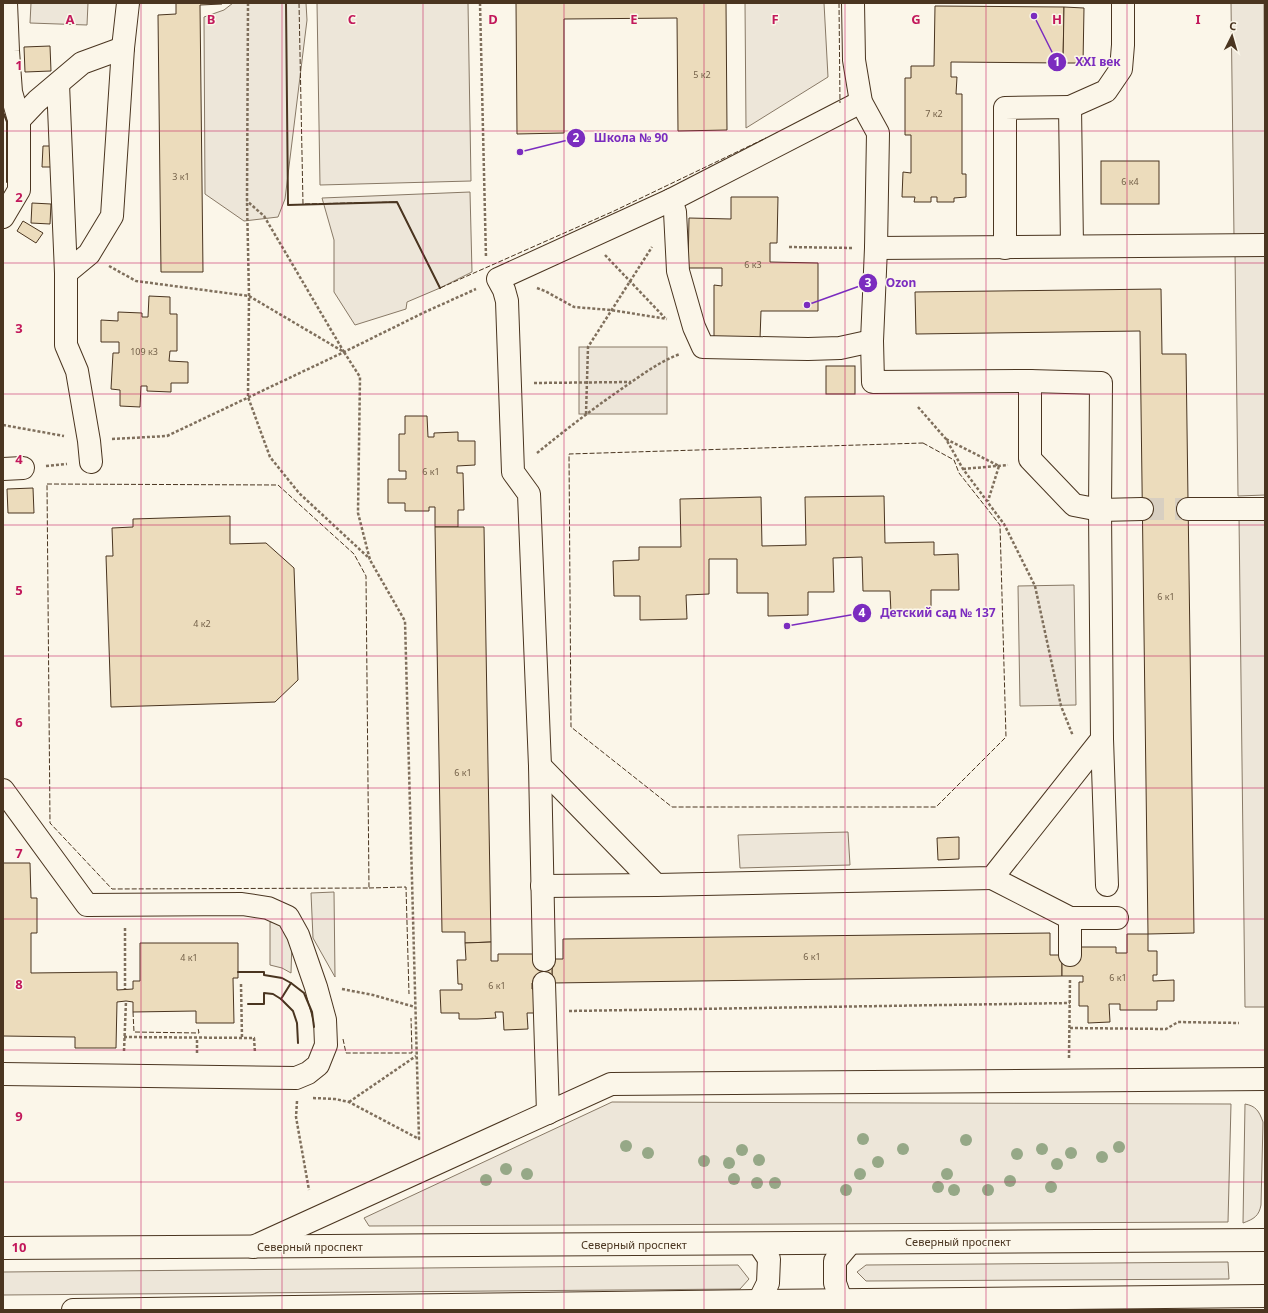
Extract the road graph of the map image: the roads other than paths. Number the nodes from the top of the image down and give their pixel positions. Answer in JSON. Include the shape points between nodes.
{"nodes":[{"id":1,"x":6,"y":3,"type":"edge"},
{"id":2,"x":128,"y":3,"type":"edge"},
{"id":3,"x":853,"y":3,"type":"edge"},
{"id":4,"x":1123,"y":3,"type":"edge"},
{"id":5,"x":123,"y":48,"type":"junction"},
{"id":6,"x":58,"y":84,"type":"junction"},
{"id":7,"x":7,"y":92,"type":"edge"},
{"id":8,"x":861,"y":102,"type":"junction"},
{"id":9,"x":1070,"y":107,"type":"junction"},
{"id":10,"x":19,"y":120,"type":"junction"},
{"id":11,"x":671,"y":200,"type":"junction"},
{"id":12,"x":3,"y":217,"type":"edge"},
{"id":13,"x":1265,"y":245,"type":"edge"},
{"id":14,"x":1072,"y":246,"type":"junction"},
{"id":15,"x":876,"y":248,"type":"junction"},
{"id":16,"x":1005,"y":248,"type":"junction"},
{"id":17,"x":66,"y":273,"type":"junction"},
{"id":18,"x":872,"y":342,"type":"junction"},
{"id":19,"x":1030,"y":381,"type":"junction"},
{"id":20,"x":90,"y":452,"type":"road end"},
{"id":21,"x":1188,"y":509,"type":"tunnel mouth"},
{"id":22,"x":1265,"y":509,"type":"edge"},
{"id":23,"x":1100,"y":510,"type":"junction"},
{"id":24,"x":1142,"y":510,"type":"tunnel mouth"},
{"id":25,"x":1102,"y":739,"type":"junction"},
{"id":26,"x":540,"y":766,"type":"junction"},
{"id":27,"x":3,"y":790,"type":"edge"},
{"id":28,"x":992,"y":878,"type":"junction"},
{"id":29,"x":656,"y":885,"type":"junction"},
{"id":30,"x":1107,"y":885,"type":"dead end"},
{"id":31,"x":542,"y":886,"type":"junction"},
{"id":32,"x":1070,"y":918,"type":"junction"},
{"id":33,"x":1117,"y":918,"type":"dead end"},
{"id":34,"x":1070,"y":955,"type":"dead end"},
{"id":35,"x":544,"y":960,"type":"dead end"},
{"id":36,"x":544,"y":983,"type":"dead end"},
{"id":37,"x":3,"y":1074,"type":"edge"},
{"id":38,"x":1265,"y":1079,"type":"edge"},
{"id":39,"x":548,"y":1112,"type":"junction"},
{"id":40,"x":1265,"y":1240,"type":"edge"},
{"id":41,"x":850,"y":1243,"type":"junction"},
{"id":42,"x":759,"y":1244,"type":"junction"},
{"id":43,"x":253,"y":1247,"type":"junction"},
{"id":44,"x":3,"y":1248,"type":"edge"},
{"id":45,"x":1265,"y":1296,"type":"edge"},
{"id":46,"x":759,"y":1305,"type":"edge"},
{"id":47,"x":841,"y":1305,"type":"edge"},
{"id":48,"x":220,"y":1309,"type":"edge"},
{"id":49,"x":73,"y":1310,"type":"edge"}],
"edges":[{"from":1,"to":7,"type":"main road"},
{"from":2,"to":5,"type":"main road"},
{"from":3,"to":8,"type":"main road","via":[[854,60]]},
{"from":4,"to":9,"type":"main road","via":[[1121,69],[1106,91]]},
{"from":5,"to":6,"type":"main road","via":[[82,63]]},
{"from":5,"to":17,"type":"main road","via":[[112,216],[89,254]]},
{"from":6,"to":10,"type":"main road"},
{"from":6,"to":17,"type":"main road"},
{"from":7,"to":10,"type":"main road"},
{"from":8,"to":11,"type":"main road"},
{"from":8,"to":15,"type":"main road","via":[[878,133]]},
{"from":9,"to":14,"type":"main road"},
{"from":9,"to":16,"type":"main road","via":[[1005,108]]},
{"from":10,"to":12,"type":"main road","via":[[19,190]]},
{"from":11,"to":18,"type":"main road","via":[[675,212],[678,271],[694,327],[703,346],[808,349],[840,348]]},
{"from":11,"to":26,"type":"main road","via":[[495,280],[504,290],[506,301],[513,472],[529,494]]},
{"from":13,"to":14,"type":"main road"},
{"from":14,"to":16,"type":"main road"},
{"from":15,"to":16,"type":"main road"},
{"from":15,"to":18,"type":"main road"},
{"from":17,"to":20,"type":"main road","via":[[66,345],[77,371]]},
{"from":18,"to":19,"type":"main road","via":[[873,382]]},
{"from":19,"to":23,"type":"main road","via":[[1030,459],[1074,505]]},
{"from":19,"to":23,"type":"main road","via":[[1101,383]]},
{"from":21,"to":22,"type":"main road"},
{"from":23,"to":24,"type":"main road"},
{"from":23,"to":25,"type":"main road"},
{"from":25,"to":28,"type":"main road"},
{"from":25,"to":30,"type":"main road"},
{"from":26,"to":29,"type":"main road"},
{"from":26,"to":31,"type":"main road"},
{"from":27,"to":37,"type":"main road","via":[[87,905],[242,904],[268,908],[288,917],[298,935],[316,987],[325,1020],[326,1045],[318,1064],[308,1073],[296,1078]]},
{"from":28,"to":29,"type":"main road"},
{"from":28,"to":32,"type":"main road"},
{"from":29,"to":31,"type":"main road"},
{"from":31,"to":35,"type":"main road"},
{"from":32,"to":33,"type":"main road"},
{"from":32,"to":34,"type":"main road"},
{"from":36,"to":39,"type":"main road"},
{"from":38,"to":39,"type":"main road","via":[[611,1084]]},
{"from":39,"to":43,"type":"main road"},
{"from":40,"to":41,"type":"main road","name":"Северный проспект"},
{"from":41,"to":42,"type":"main road","name":"Северный проспект"},
{"from":41,"to":47,"type":"main road","via":[[835,1261],[835,1283]]},
{"from":42,"to":43,"type":"main road","name":"Северный проспект"},
{"from":42,"to":46,"type":"main road","via":[[769,1259],[768,1283]]},
{"from":43,"to":44,"type":"main road","name":"Северный проспект"},
{"from":45,"to":47,"type":"main road"},
{"from":46,"to":47,"type":"main road"},
{"from":46,"to":48,"type":"main road"},
{"from":48,"to":49,"type":"main road"}]}
